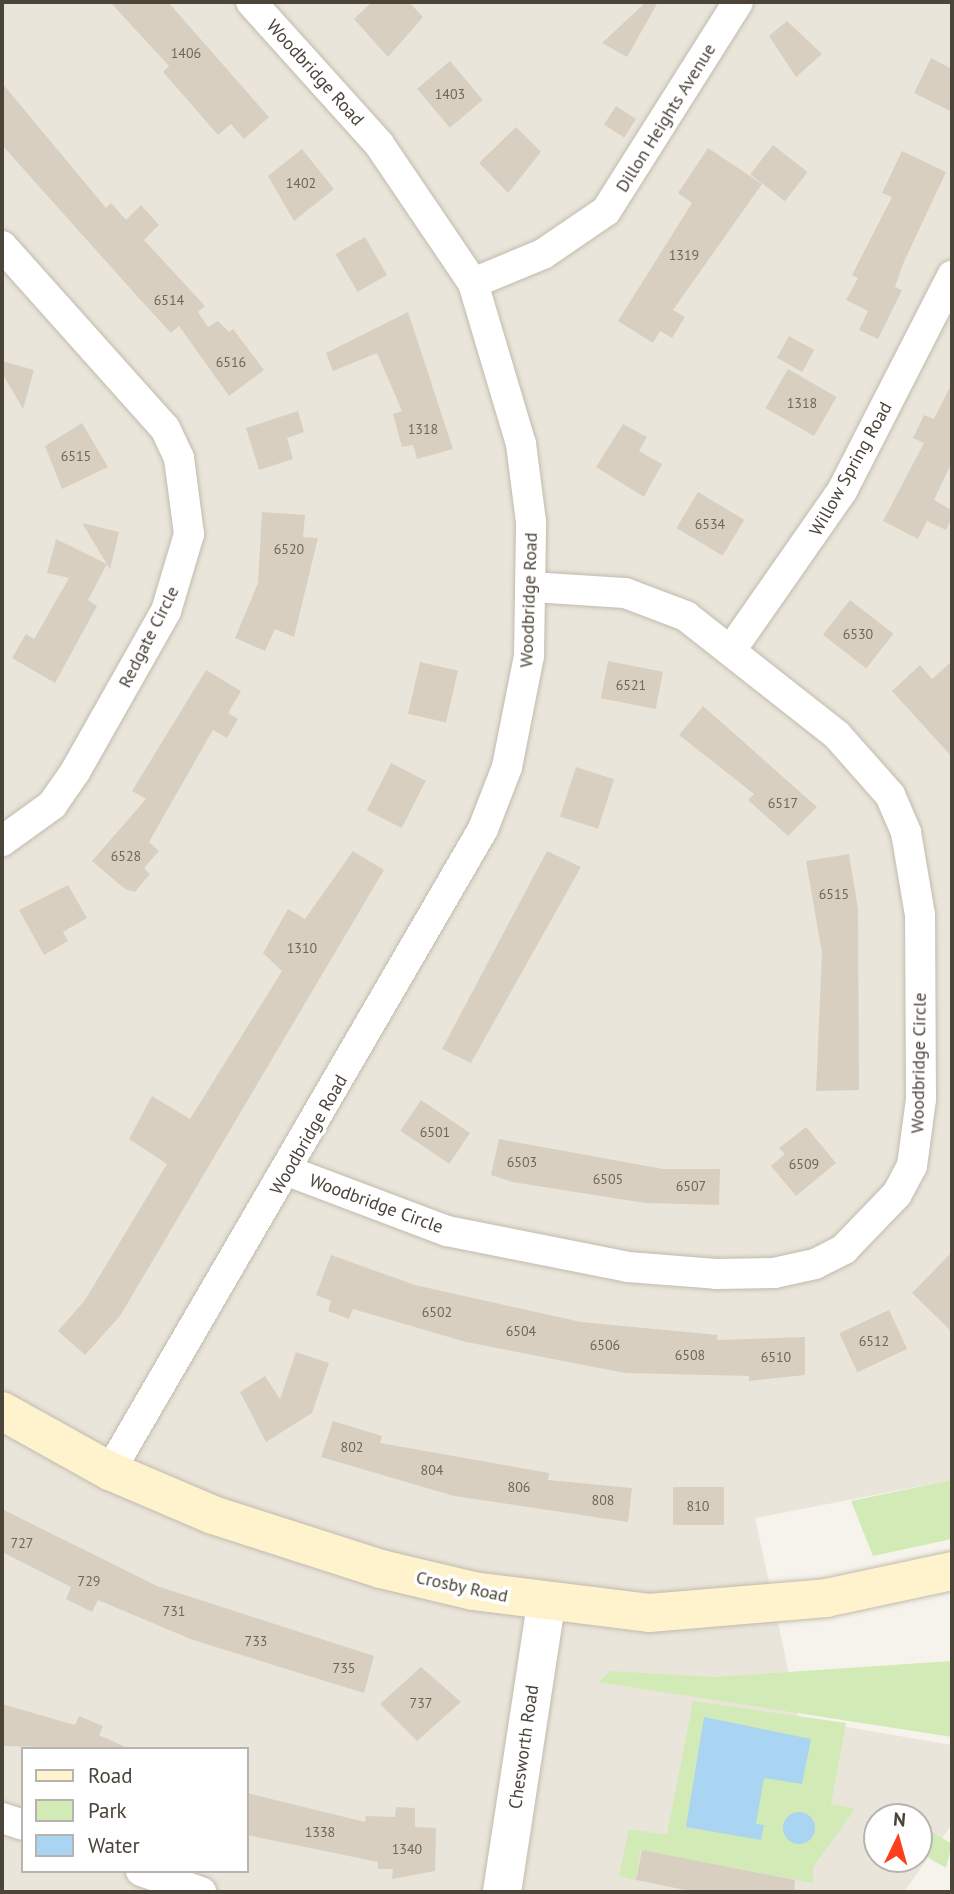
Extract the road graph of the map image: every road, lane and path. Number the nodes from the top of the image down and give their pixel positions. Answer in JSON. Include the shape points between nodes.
{"nodes":[{"id":1,"x":251,"y":2,"type":"edge"},
{"id":2,"x":738,"y":2,"type":"edge"},
{"id":3,"x":3,"y":250,"type":"edge"},
{"id":4,"x":952,"y":276,"type":"edge"},
{"id":5,"x":472,"y":283,"type":"junction"},
{"id":6,"x":533,"y":587,"type":"junction"},
{"id":7,"x":731,"y":650,"type":"junction"},
{"id":8,"x":2,"y":841,"type":"edge"},
{"id":9,"x":288,"y":1171,"type":"junction"},
{"id":10,"x":2,"y":1412,"type":"edge"},
{"id":11,"x":110,"y":1471,"type":"junction"},
{"id":12,"x":952,"y":1571,"type":"edge"},
{"id":13,"x":545,"y":1603,"type":"junction"},
{"id":14,"x":2,"y":1818,"type":"edge"},
{"id":15,"x":21,"y":1824,"type":"edge"},
{"id":16,"x":146,"y":1873,"type":"edge"},
{"id":17,"x":188,"y":1891,"type":"edge"},
{"id":18,"x":502,"y":1892,"type":"edge"}],
"edges":[{"from":1,"to":5,"type":"street","name":"Woodbridge Road","via":[[379,144]]},
{"from":2,"to":5,"type":"street","name":"Dillon Heights Avenue","via":[[606,211],[550,250]]},
{"from":3,"to":8,"type":"street","name":"Redgate Circle","via":[[165,428],[179,458],[189,534],[166,611],[75,772],[51,805]]},
{"from":4,"to":7,"type":"street","name":"Willow Spring Road","via":[[842,491]]},
{"from":5,"to":6,"type":"street","name":"Woodbridge Road","via":[[502,364],[521,444]]},
{"from":6,"to":7,"type":"street","name":"Woodbridge Circle","via":[[657,601]]},
{"from":6,"to":9,"type":"street","name":"Woodbridge Road","via":[[521,709],[483,829]]},
{"from":7,"to":9,"type":"street","name":"Woodbridge Circle","via":[[866,763],[906,832],[920,915],[920,1135],[897,1194],[871,1225],[815,1265],[774,1273],[628,1267],[447,1231]]},
{"from":9,"to":11,"type":"street","name":"Woodbridge Road"},
{"from":10,"to":11,"type":"main road","name":"Crosby Road"},
{"from":11,"to":13,"type":"main road","name":"Crosby Road","via":[[213,1515],[381,1569]]},
{"from":12,"to":13,"type":"main road","name":"Crosby Road","via":[[825,1598],[662,1612]]},
{"from":13,"to":18,"type":"street","name":"Chesworth Road"},
{"from":14,"to":15,"type":"street"},
{"from":16,"to":17,"type":"street"}]}
